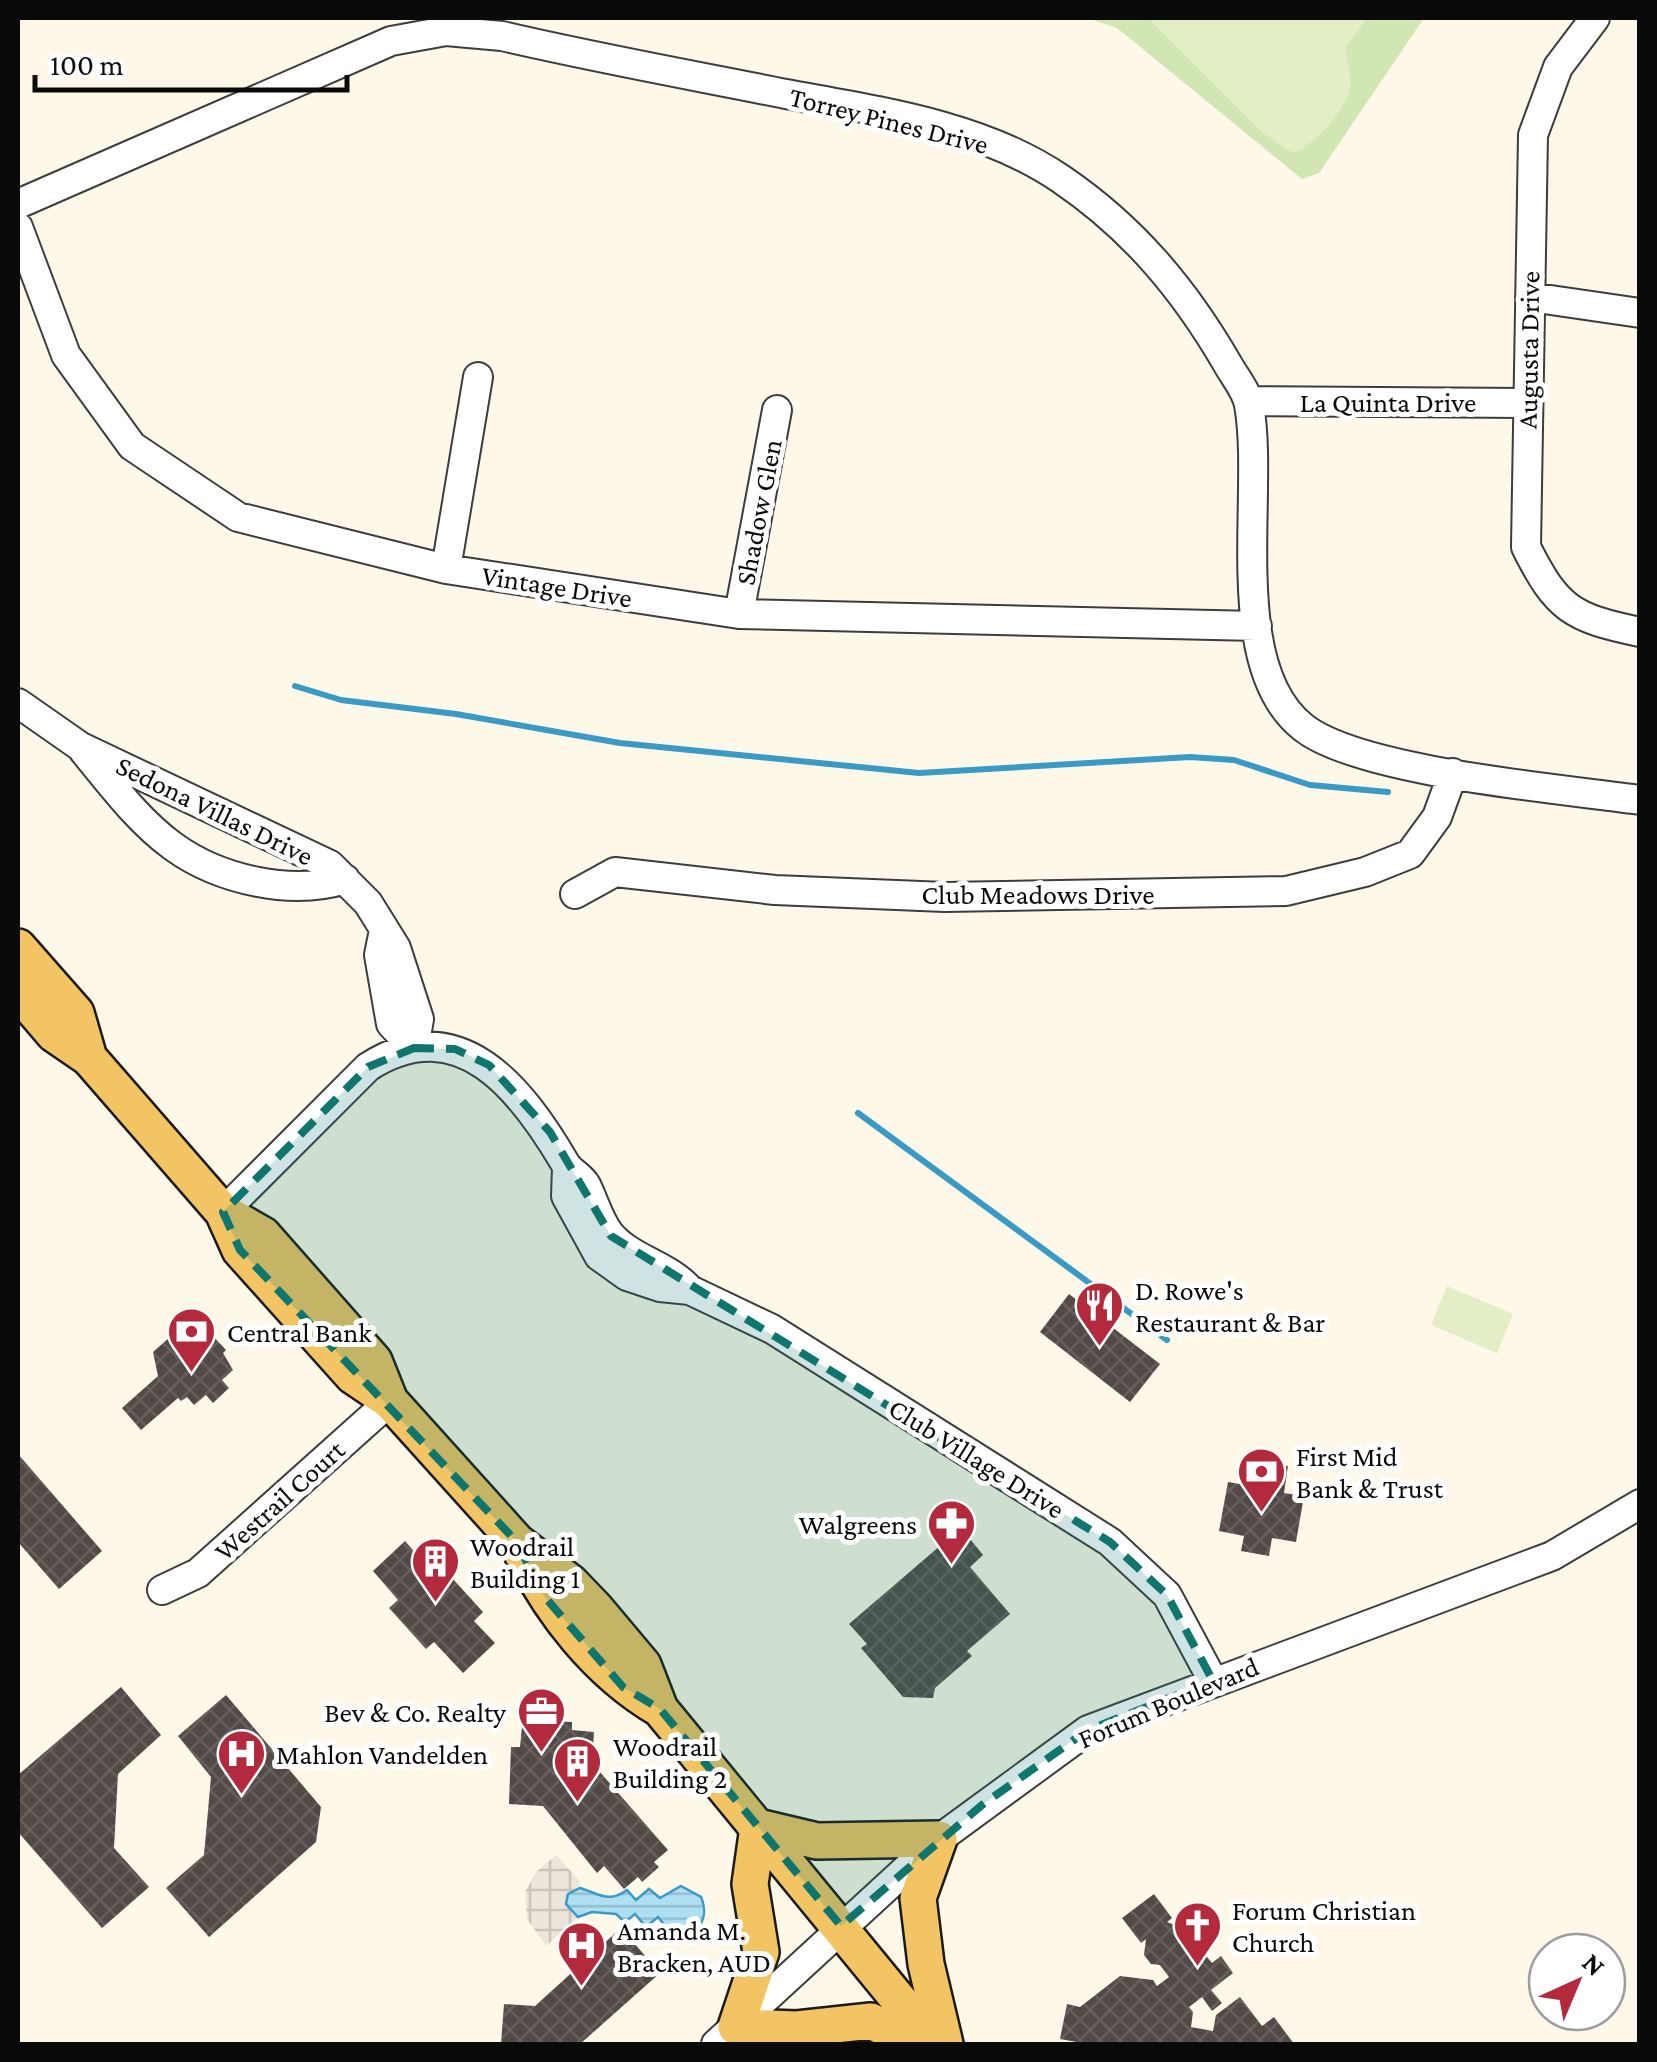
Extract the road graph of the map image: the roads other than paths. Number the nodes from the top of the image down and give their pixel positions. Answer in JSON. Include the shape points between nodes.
{"nodes":[{"id":1,"x":1595,"y":18,"type":"edge"},
{"id":2,"x":18,"y":204,"type":"edge"},
{"id":3,"x":18,"y":228,"type":"edge"},
{"id":4,"x":1530,"y":297,"type":"junction"},
{"id":5,"x":1640,"y":313,"type":"edge"},
{"id":6,"x":478,"y":377,"type":"dead end"},
{"id":7,"x":1249,"y":401,"type":"junction"},
{"id":8,"x":1526,"y":404,"type":"junction"},
{"id":9,"x":777,"y":410,"type":"dead end"},
{"id":10,"x":446,"y":569,"type":"junction"},
{"id":11,"x":739,"y":614,"type":"junction"},
{"id":12,"x":1257,"y":626,"type":"junction"},
{"id":13,"x":1640,"y":632,"type":"edge"},
{"id":14,"x":18,"y":703,"type":"edge"},
{"id":15,"x":81,"y":747,"type":"junction"},
{"id":16,"x":1453,"y":773,"type":"junction"},
{"id":17,"x":1640,"y":800,"type":"edge"},
{"id":18,"x":345,"y":879,"type":"junction"},
{"id":19,"x":574,"y":894,"type":"dead end"},
{"id":20,"x":18,"y":947,"type":"edge"},
{"id":21,"x":18,"y":992,"type":"edge"},
{"id":22,"x":414,"y":1048,"type":"junction"},
{"id":23,"x":89,"y":1058,"type":"junction"},
{"id":24,"x":223,"y":1212,"type":"junction"},
{"id":25,"x":390,"y":1401,"type":"junction"},
{"id":26,"x":1640,"y":1504,"type":"edge"},
{"id":27,"x":162,"y":1590,"type":"dead end"},
{"id":28,"x":1213,"y":1681,"type":"junction"},
{"id":29,"x":758,"y":1827,"type":"junction"},
{"id":30,"x":939,"y":1840,"type":"junction"},
{"id":31,"x":842,"y":1926,"type":"junction"},
{"id":32,"x":726,"y":2036,"type":"edge"},
{"id":33,"x":916,"y":2044,"type":"edge"},
{"id":34,"x":935,"y":2044,"type":"edge"},
{"id":35,"x":945,"y":2044,"type":"edge"}],
"edges":[{"from":1,"to":4,"type":"street","name":"Augusta Drive","via":[[1558,67],[1533,135]]},
{"from":2,"to":7,"type":"street","name":"Torrey Pines Drive","via":[[391,41],[446,31],[502,36],[873,110],[998,146],[1059,177],[1150,254],[1195,309]]},
{"from":3,"to":10,"type":"street","name":"Vintage Drive","via":[[66,355],[132,446],[238,517]]},
{"from":4,"to":5,"type":"street"},
{"from":4,"to":8,"type":"street","name":"Augusta Drive"},
{"from":6,"to":10,"type":"street"},
{"from":7,"to":8,"type":"street","name":"La Quinta Drive"},
{"from":7,"to":12,"type":"street","name":"Torrey Pines Drive"},
{"from":8,"to":13,"type":"street","name":"Augusta Drive","via":[[1526,547],[1548,590],[1587,621]]},
{"from":9,"to":11,"type":"street","name":"Shadow Glen"},
{"from":10,"to":11,"type":"street","name":"Vintage Drive"},
{"from":11,"to":12,"type":"street","name":"Vintage Drive"},
{"from":12,"to":16,"type":"street","name":"Torrey Pines Drive","via":[[1272,687],[1303,728],[1351,752]]},
{"from":14,"to":15,"type":"street","name":"Sedona Villas Drive"},
{"from":15,"to":18,"type":"street","name":"Sedona Villas Drive","via":[[225,812]]},
{"from":15,"to":18,"type":"street","name":"Sedona Villas Drive","via":[[173,847],[251,880],[317,888]]},
{"from":16,"to":17,"type":"street","name":"Torrey Pines Drive"},
{"from":16,"to":19,"type":"street","name":"Club Meadows Drive","via":[[1437,817],[1410,854],[1286,891],[945,897],[775,890],[614,872]]},
{"from":18,"to":22,"type":"street","name":"Sedona Villas Drive","via":[[396,948],[418,1019]]},
{"from":20,"to":23,"type":"main road","via":[[76,1013]]},
{"from":21,"to":23,"type":"main road","via":[[54,1034]]},
{"from":22,"to":24,"type":"street","name":"Club Village Drive","via":[[368,1067]]},
{"from":22,"to":28,"type":"street","name":"Club Village Drive","via":[[455,1050],[489,1065],[550,1132],[567,1167],[566,1196],[600,1256],[628,1276],[690,1290],[772,1330],[1110,1542],[1167,1594]]},
{"from":23,"to":24,"type":"main road"},
{"from":24,"to":25,"type":"main road","via":[[262,1235],[374,1361]]},
{"from":25,"to":27,"type":"street","name":"Westrail Court","via":[[198,1573]]},
{"from":25,"to":29,"type":"main road","via":[[517,1542],[571,1582],[608,1623],[643,1665],[660,1709]]},
{"from":26,"to":28,"type":"street","name":"Forum Boulevard","via":[[1552,1556]]},
{"from":28,"to":30,"type":"street","name":"Forum Boulevard","via":[[1088,1730]]},
{"from":29,"to":30,"type":"main road","via":[[817,1841]]},
{"from":29,"to":31,"type":"main road"},
{"from":29,"to":32,"type":"main road","via":[[750,1884],[761,1952]]},
{"from":30,"to":31,"type":"street","name":"Forum Boulevard"},
{"from":30,"to":35,"type":"main road","via":[[918,1898]]},
{"from":31,"to":32,"type":"street","name":"Forum Boulevard"},
{"from":31,"to":34,"type":"main road"},
{"from":32,"to":33,"type":"main road","via":[[871,2021]]}]}
